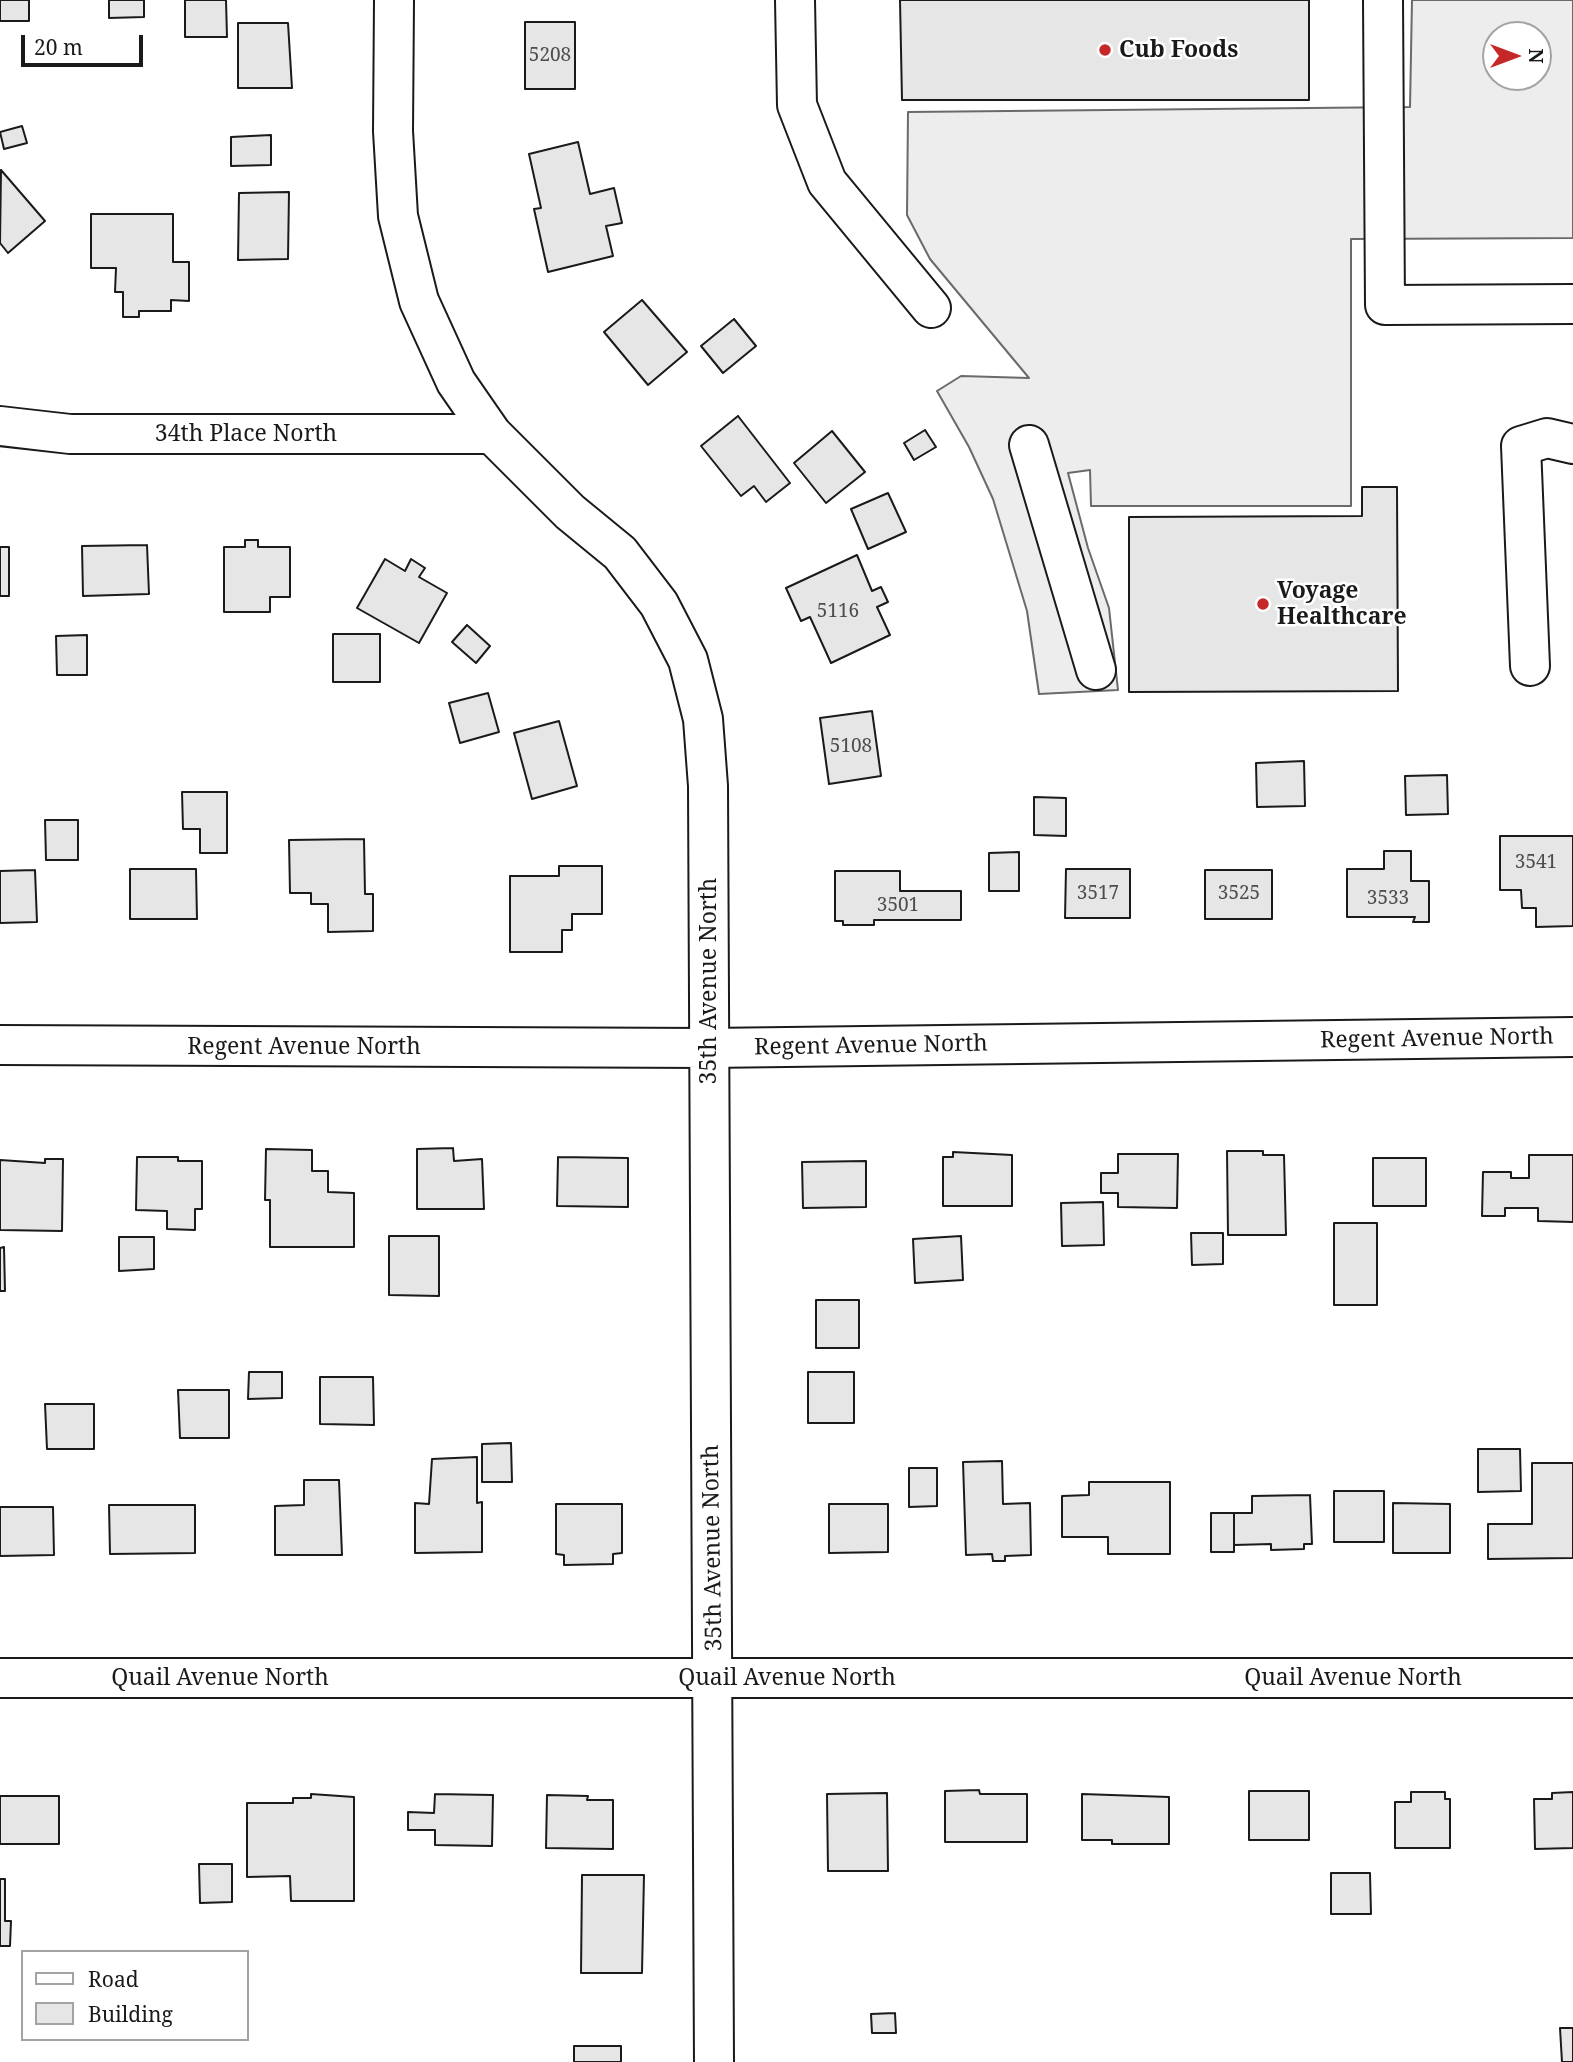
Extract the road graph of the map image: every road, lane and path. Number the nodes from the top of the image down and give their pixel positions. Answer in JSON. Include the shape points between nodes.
{"nodes":[{"id":1,"x":394,"y":0,"type":"edge"},
{"id":2,"x":795,"y":0,"type":"edge"},
{"id":3,"x":1383,"y":0,"type":"edge"},
{"id":4,"x":1573,"y":304,"type":"edge"},
{"id":5,"x":931,"y":308,"type":"dead end"},
{"id":6,"x":0,"y":426,"type":"edge"},
{"id":7,"x":492,"y":434,"type":"junction"},
{"id":8,"x":1029,"y":444,"type":"dead end"},
{"id":9,"x":1573,"y":444,"type":"edge"},
{"id":10,"x":1530,"y":666,"type":"dead end"},
{"id":11,"x":1096,"y":670,"type":"dead end"},
{"id":12,"x":1573,"y":1037,"type":"edge"},
{"id":13,"x":0,"y":1045,"type":"edge"},
{"id":14,"x":708,"y":1048,"type":"junction"},
{"id":15,"x":0,"y":1678,"type":"edge"},
{"id":16,"x":715,"y":1678,"type":"junction"},
{"id":17,"x":1573,"y":1678,"type":"edge"},
{"id":18,"x":714,"y":2062,"type":"edge"}],
"edges":[{"from":1,"to":7,"type":"street","name":"35th Avenue North","via":[[398,216],[419,301],[456,383]]},
{"from":2,"to":5,"type":"street","via":[[797,105],[827,182]]},
{"from":3,"to":4,"type":"street","via":[[1385,305]]},
{"from":6,"to":7,"type":"street","name":"34th Place North","via":[[70,434]]},
{"from":7,"to":14,"type":"street","name":"35th Avenue North","via":[[570,512],[620,553],[659,604],[688,660],[703,719],[708,786]]},
{"from":8,"to":11,"type":"street"},
{"from":9,"to":10,"type":"street","via":[[1547,438],[1521,446]]},
{"from":12,"to":14,"type":"street","name":"Regent Avenue North"},
{"from":13,"to":14,"type":"street","name":"Regent Avenue North"},
{"from":14,"to":16,"type":"street","name":"35th Avenue North"},
{"from":15,"to":16,"type":"street","name":"Quail Avenue North"},
{"from":16,"to":17,"type":"street","name":"Quail Avenue North"},
{"from":16,"to":18,"type":"street","name":"35th Avenue North"}]}
